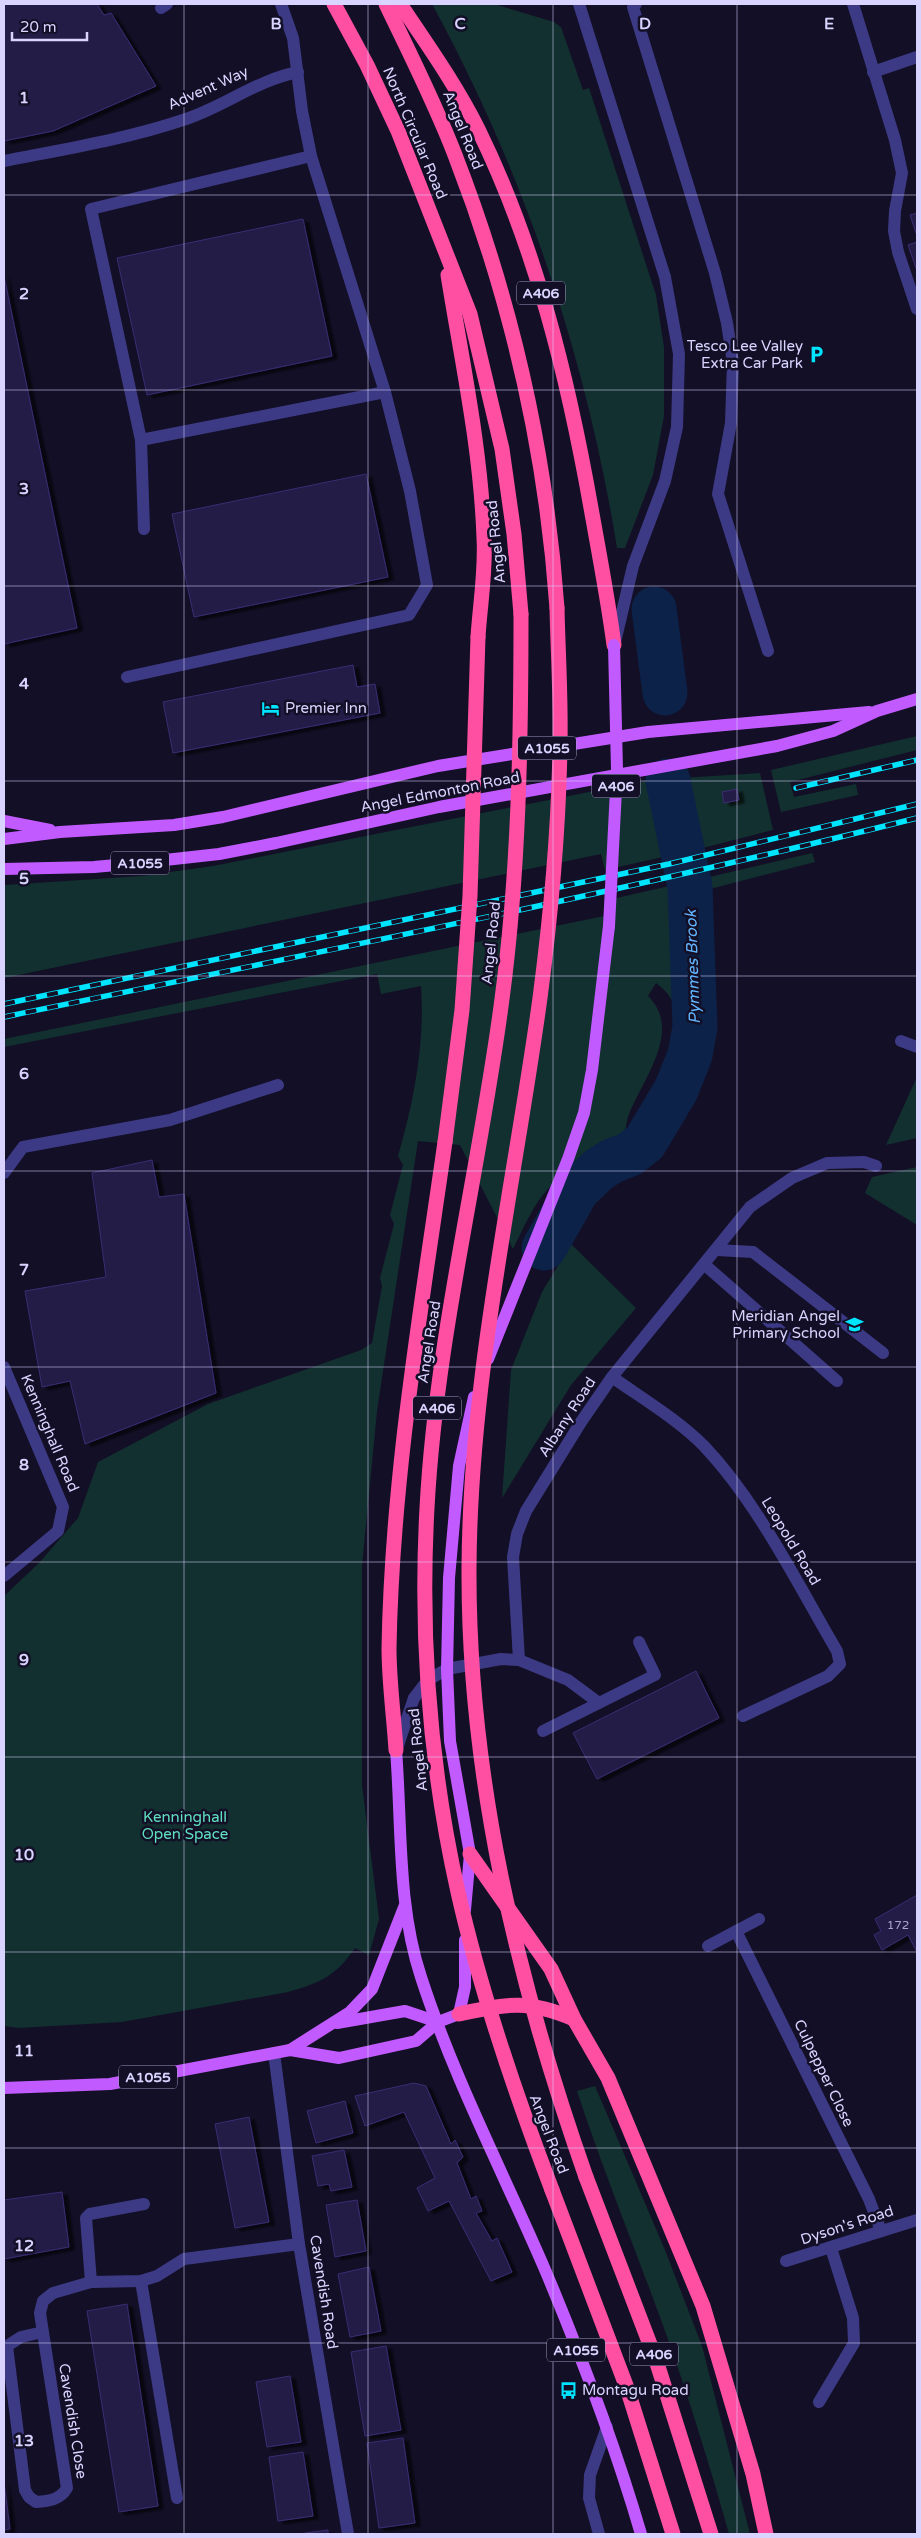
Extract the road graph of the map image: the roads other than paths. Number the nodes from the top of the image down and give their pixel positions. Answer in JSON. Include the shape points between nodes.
{"nodes":[{"id":1,"x":281,"y":4,"type":"edge"},
{"id":2,"x":334,"y":4,"type":"edge"},
{"id":3,"x":386,"y":4,"type":"edge"},
{"id":4,"x":400,"y":4,"type":"edge"},
{"id":5,"x":579,"y":4,"type":"edge"},
{"id":6,"x":636,"y":4,"type":"edge"},
{"id":7,"x":853,"y":4,"type":"edge"},
{"id":8,"x":917,"y":57,"type":"edge"},
{"id":9,"x":298,"y":72,"type":"junction"},
{"id":10,"x":873,"y":72,"type":"junction"},
{"id":11,"x":311,"y":156,"type":"junction"},
{"id":12,"x":4,"y":161,"type":"edge"},
{"id":13,"x":444,"y":251,"type":"junction"},
{"id":14,"x":917,"y":309,"type":"edge"},
{"id":15,"x":385,"y":392,"type":"junction"},
{"id":16,"x":142,"y":440,"type":"junction"},
{"id":17,"x":144,"y":529,"type":"dead end"},
{"id":18,"x":616,"y":608,"type":"junction"},
{"id":19,"x":614,"y":646,"type":"joint"},
{"id":20,"x":768,"y":651,"type":"dead end"},
{"id":21,"x":128,"y":677,"type":"dead end"},
{"id":22,"x":917,"y":700,"type":"edge"},
{"id":23,"x":877,"y":711,"type":"junction"},
{"id":24,"x":4,"y":821,"type":"edge"},
{"id":25,"x":60,"y":832,"type":"junction"},
{"id":26,"x":4,"y":839,"type":"edge"},
{"id":27,"x":4,"y":869,"type":"edge"},
{"id":28,"x":901,"y":1041,"type":"dead end"},
{"id":29,"x":917,"y":1047,"type":"edge"},
{"id":30,"x":278,"y":1084,"type":"dead end"},
{"id":31,"x":876,"y":1166,"type":"dead end"},
{"id":32,"x":4,"y":1174,"type":"edge"},
{"id":33,"x":717,"y":1250,"type":"junction"},
{"id":34,"x":704,"y":1265,"type":"junction"},
{"id":35,"x":884,"y":1353,"type":"dead end"},
{"id":36,"x":4,"y":1367,"type":"edge"},
{"id":37,"x":612,"y":1377,"type":"junction"},
{"id":38,"x":837,"y":1381,"type":"dead end"},
{"id":39,"x":4,"y":1576,"type":"edge"},
{"id":40,"x":639,"y":1642,"type":"dead end"},
{"id":41,"x":520,"y":1660,"type":"junction"},
{"id":42,"x":447,"y":1669,"type":"junction"},
{"id":43,"x":599,"y":1703,"type":"junction"},
{"id":44,"x":743,"y":1716,"type":"dead end"},
{"id":45,"x":543,"y":1732,"type":"dead end"},
{"id":46,"x":396,"y":1750,"type":"junction"},
{"id":47,"x":470,"y":1854,"type":"junction"},
{"id":48,"x":405,"y":1905,"type":"junction"},
{"id":49,"x":759,"y":1919,"type":"dead end"},
{"id":50,"x":736,"y":1932,"type":"junction"},
{"id":51,"x":708,"y":1946,"type":"dead end"},
{"id":52,"x":459,"y":2014,"type":"junction"},
{"id":53,"x":574,"y":2019,"type":"junction"},
{"id":54,"x":438,"y":2022,"type":"junction"},
{"id":55,"x":330,"y":2024,"type":"junction"},
{"id":56,"x":290,"y":2050,"type":"junction"},
{"id":57,"x":274,"y":2053,"type":"junction"},
{"id":58,"x":4,"y":2088,"type":"edge"},
{"id":59,"x":144,"y":2204,"type":"dead end"},
{"id":60,"x":917,"y":2220,"type":"edge"},
{"id":61,"x":882,"y":2231,"type":"junction"},
{"id":62,"x":299,"y":2244,"type":"junction"},
{"id":63,"x":831,"y":2248,"type":"junction"},
{"id":64,"x":786,"y":2261,"type":"dead end"},
{"id":65,"x":142,"y":2281,"type":"junction"},
{"id":66,"x":91,"y":2282,"type":"junction"},
{"id":67,"x":43,"y":2332,"type":"junction"},
{"id":68,"x":819,"y":2402,"type":"dead end"},
{"id":69,"x":607,"y":2427,"type":"junction"},
{"id":70,"x":177,"y":2498,"type":"dead end"},
{"id":71,"x":348,"y":2534,"type":"edge"},
{"id":72,"x":599,"y":2534,"type":"edge"},
{"id":73,"x":641,"y":2534,"type":"edge"},
{"id":74,"x":674,"y":2534,"type":"edge"},
{"id":75,"x":711,"y":2534,"type":"edge"},
{"id":76,"x":766,"y":2534,"type":"edge"}],
"edges":[{"from":1,"to":9,"type":"street","via":[[293,38]]},
{"from":2,"to":13,"type":"highway","name":"North Circular Road","number":"A406","via":[[398,131]]},
{"from":3,"to":75,"type":"highway","name":"Angel Road","number":"A406","bridge":true,"via":[[455,153],[502,294],[526,384],[542,468],[557,608],[560,743],[550,905],[540,999],[485,1347],[473,1479],[469,1568],[472,1652],[483,1768],[520,1963],[539,2034],[586,2177],[656,2360]]},
{"from":4,"to":18,"type":"highway","number":"A406","via":[[477,128],[516,216],[547,312]]},
{"from":5,"to":18,"type":"street","via":[[665,277],[679,354],[677,427],[665,481]]},
{"from":6,"to":20,"type":"street","via":[[633,7],[715,273],[727,323],[733,363],[732,404],[718,494]]},
{"from":7,"to":10,"type":"street"},
{"from":8,"to":10,"type":"street"},
{"from":9,"to":11,"type":"street"},
{"from":9,"to":12,"type":"street","name":"Advent Way","via":[[274,77],[187,118],[117,138]]},
{"from":10,"to":14,"type":"street","via":[[902,173],[894,231]]},
{"from":11,"to":15,"type":"street"},
{"from":11,"to":16,"type":"street","via":[[91,210]]},
{"from":13,"to":46,"type":"highway","bridge":true,"via":[[476,443],[485,540],[462,1010],[404,1429],[396,1533],[389,1650]]},
{"from":13,"to":74,"type":"highway","name":"Angel Road","number":"A406","bridge":true,"via":[[470,314],[502,449],[514,534],[520,614],[518,836],[503,998],[445,1345],[432,1447],[427,1509],[428,1673],[440,1787],[457,1889],[472,1950],[517,2098],[627,2388]]},
{"from":15,"to":16,"type":"street"},
{"from":15,"to":21,"type":"street","via":[[410,490],[428,585],[409,616]]},
{"from":16,"to":17,"type":"street"},
{"from":18,"to":19,"type":"highway","number":"A406"},
{"from":19,"to":42,"type":"main road","number":"A406","bridge":true,"via":[[617,770],[610,907],[592,1070],[584,1113],[568,1159],[477,1386],[459,1466],[449,1578]]},
{"from":22,"to":23,"type":"main road","name":"Angel Edmonton Road","number":"A1055"},
{"from":23,"to":25,"type":"main road","name":"Angel Edmonton Road","number":"A1055","via":[[648,732],[438,766],[223,817],[150,828]]},
{"from":23,"to":27,"type":"main road","name":"Angel Edmonton Road","number":"A1055","via":[[833,731],[777,746],[439,807],[238,850],[94,867]]},
{"from":24,"to":25,"type":"main road","number":"A1055"},
{"from":25,"to":26,"type":"main road","name":"Angel Edmonton Road","number":"A1055"},
{"from":28,"to":29,"type":"street"},
{"from":30,"to":32,"type":"street","via":[[170,1120],[23,1147]]},
{"from":31,"to":33,"type":"street","name":"Albany Road","via":[[864,1162],[839,1162],[814,1168],[782,1184],[750,1207]]},
{"from":33,"to":34,"type":"street","name":"Albany Road"},
{"from":33,"to":35,"type":"street","via":[[752,1252]]},
{"from":34,"to":37,"type":"street","name":"Albany Road"},
{"from":34,"to":38,"type":"street"},
{"from":36,"to":39,"type":"street","name":"Kenninghall Road","via":[[63,1507],[58,1531]]},
{"from":37,"to":41,"type":"street","name":"Albany Road","via":[[531,1503],[517,1534],[513,1557]]},
{"from":37,"to":44,"type":"street","name":"Leopold Road","via":[[703,1446],[744,1493],[837,1651],[840,1664],[828,1676]]},
{"from":40,"to":43,"type":"street","via":[[655,1675]]},
{"from":41,"to":42,"type":"street","via":[[501,1659]]},
{"from":41,"to":43,"type":"street","via":[[568,1680]]},
{"from":42,"to":46,"type":"street","via":[[428,1680],[414,1698]]},
{"from":42,"to":47,"type":"main road","number":"A406","via":[[450,1741]]},
{"from":43,"to":45,"type":"street"},
{"from":46,"to":48,"type":"main road"},
{"from":47,"to":52,"type":"main road","via":[[465,1914],[467,1960]]},
{"from":47,"to":53,"type":"highway","via":[[548,1964]]},
{"from":48,"to":54,"type":"main road","via":[[420,1976]]},
{"from":48,"to":55,"type":"main road","number":"A1055","via":[[372,1989],[350,2012]]},
{"from":49,"to":50,"type":"street"},
{"from":50,"to":51,"type":"street"},
{"from":50,"to":61,"type":"street","name":"Culpepper Close"},
{"from":52,"to":53,"type":"highway","via":[[506,2004],[548,2008]]},
{"from":52,"to":54,"type":"main road","number":"A1055"},
{"from":53,"to":76,"type":"highway","via":[[608,2078],[703,2306],[753,2474]]},
{"from":54,"to":55,"type":"main road","number":"A1055","via":[[405,2011]]},
{"from":54,"to":56,"type":"main road","number":"A1055","via":[[416,2041],[339,2058]]},
{"from":54,"to":69,"type":"main road","number":"A1055","via":[[465,2094],[546,2273]]},
{"from":55,"to":56,"type":"main road","number":"A1055"},
{"from":56,"to":57,"type":"main road","number":"A1055"},
{"from":57,"to":58,"type":"main road","number":"A1055","via":[[110,2084]]},
{"from":57,"to":62,"type":"street","name":"Cavendish Road"},
{"from":59,"to":66,"type":"street","via":[[90,2214],[86,2218]]},
{"from":60,"to":61,"type":"street","name":"Dyson's Road"},
{"from":61,"to":63,"type":"street","name":"Dyson's Road"},
{"from":62,"to":65,"type":"street","name":"Cavendish Close","via":[[184,2259],[157,2276]]},
{"from":62,"to":71,"type":"street","name":"Cavendish Road"},
{"from":63,"to":64,"type":"street","name":"Dyson's Road"},
{"from":63,"to":68,"type":"street","via":[[853,2318],[854,2343]]},
{"from":65,"to":66,"type":"street","name":"Cavendish Close"},
{"from":65,"to":70,"type":"street"},
{"from":66,"to":67,"type":"street","name":"Cavendish Close","via":[[53,2293],[43,2301],[40,2313]]},
{"from":67,"to":67,"type":"street","name":"Cavendish Close","via":[[21,2337],[7,2346],[25,2490],[36,2502],[63,2496],[67,2488]]},
{"from":69,"to":72,"type":"street","via":[[590,2474],[589,2498]]},
{"from":69,"to":73,"type":"main road","number":"A1055"}]}
